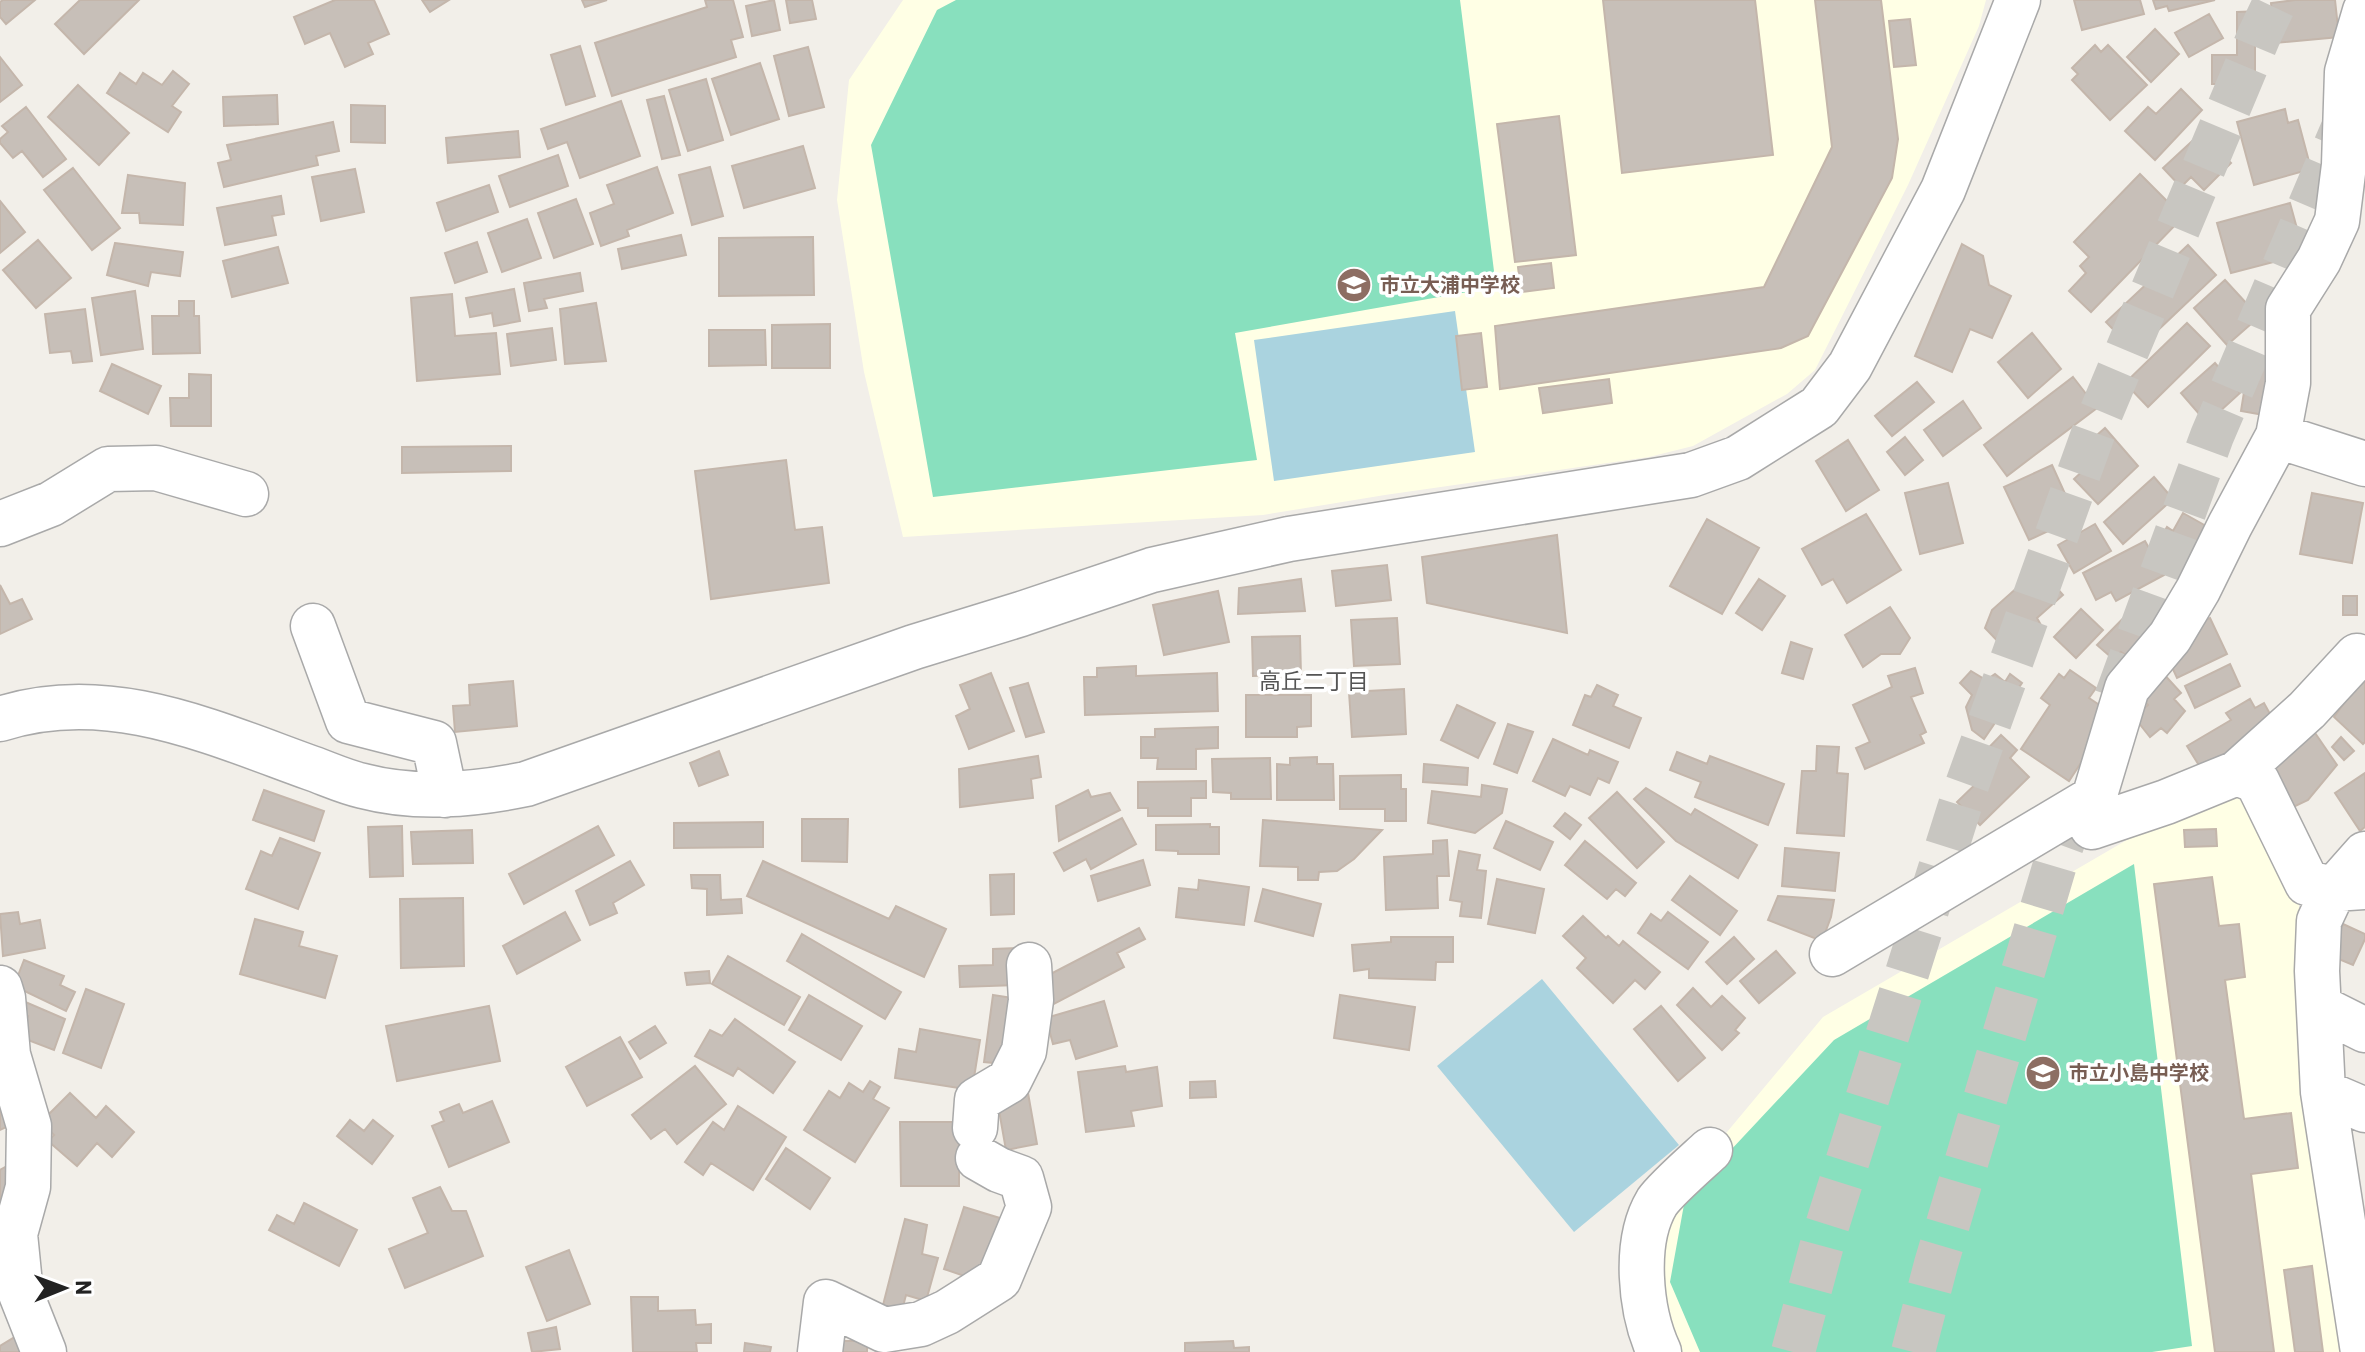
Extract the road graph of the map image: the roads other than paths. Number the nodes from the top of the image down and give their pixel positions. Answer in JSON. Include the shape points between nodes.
{"nodes":[{"id":1,"x":2018,"y":0,"type":"edge"},
{"id":2,"x":2365,"y":11,"type":"edge"},
{"id":3,"x":2278,"y":436,"type":"junction"},
{"id":4,"x":2365,"y":464,"type":"edge"},
{"id":5,"x":246,"y":494,"type":"dead end"},
{"id":6,"x":0,"y":524,"type":"edge"},
{"id":7,"x":313,"y":626,"type":"dead end"},
{"id":8,"x":2357,"y":656,"type":"dead end"},
{"id":9,"x":0,"y":719,"type":"edge"},
{"id":10,"x":2237,"y":773,"type":"junction"},
{"id":11,"x":445,"y":795,"type":"junction"},
{"id":12,"x":2094,"y":798,"type":"junction"},
{"id":13,"x":2365,"y":854,"type":"edge"},
{"id":14,"x":2350,"y":888,"type":"edge"},
{"id":15,"x":1832,"y":954,"type":"dead end"},
{"id":16,"x":1029,"y":965,"type":"dead end"},
{"id":17,"x":0,"y":988,"type":"edge"},
{"id":18,"x":2319,"y":1007,"type":"junction"},
{"id":19,"x":2365,"y":1030,"type":"edge"},
{"id":20,"x":2323,"y":1092,"type":"junction"},
{"id":21,"x":2365,"y":1110,"type":"edge"},
{"id":22,"x":1710,"y":1150,"type":"dead end"},
{"id":23,"x":44,"y":1352,"type":"edge"},
{"id":24,"x":820,"y":1352,"type":"edge"},
{"id":25,"x":1659,"y":1352,"type":"edge"},
{"id":26,"x":2363,"y":1352,"type":"edge"}],
"edges":[{"from":1,"to":11,"type":"street","via":[[1943,190],[1850,366],[1819,407],[1738,458],[1691,475],[1289,539],[1152,570],[914,647],[526,784]]},
{"from":2,"to":3,"type":"street","via":[[2347,72],[2337,221],[2288,309],[2288,383]]},
{"from":3,"to":4,"type":"street"},
{"from":3,"to":12,"type":"street","via":[[2170,637],[2127,688]]},
{"from":5,"to":6,"type":"street","via":[[156,468],[108,469],[51,504]]},
{"from":7,"to":11,"type":"street","via":[[348,721],[434,743]]},
{"from":8,"to":10,"type":"street"},
{"from":9,"to":11,"type":"street","via":[[27,710],[87,706],[143,712],[363,786]]},
{"from":10,"to":12,"type":"street","via":[[2092,827]]},
{"from":10,"to":14,"type":"street","via":[[2257,781],[2307,883]]},
{"from":12,"to":15,"type":"street"},
{"from":13,"to":14,"type":"street"},
{"from":14,"to":18,"type":"street","via":[[2319,921]]},
{"from":16,"to":24,"type":"street","via":[[1031,1000],[1024,1051],[1009,1081],[977,1100],[977,1143],[999,1170],[1021,1178],[1029,1207],[999,1279],[921,1324],[884,1330],[826,1302]]},
{"from":17,"to":23,"type":"street","via":[[8,1055],[29,1126],[28,1187],[15,1234],[21,1294]]},
{"from":18,"to":19,"type":"street"},
{"from":18,"to":20,"type":"street"},
{"from":20,"to":21,"type":"street"},
{"from":20,"to":26,"type":"street"},
{"from":22,"to":25,"type":"street","via":[[1658,1201],[1646,1233],[1641,1267],[1645,1308]]}]}
